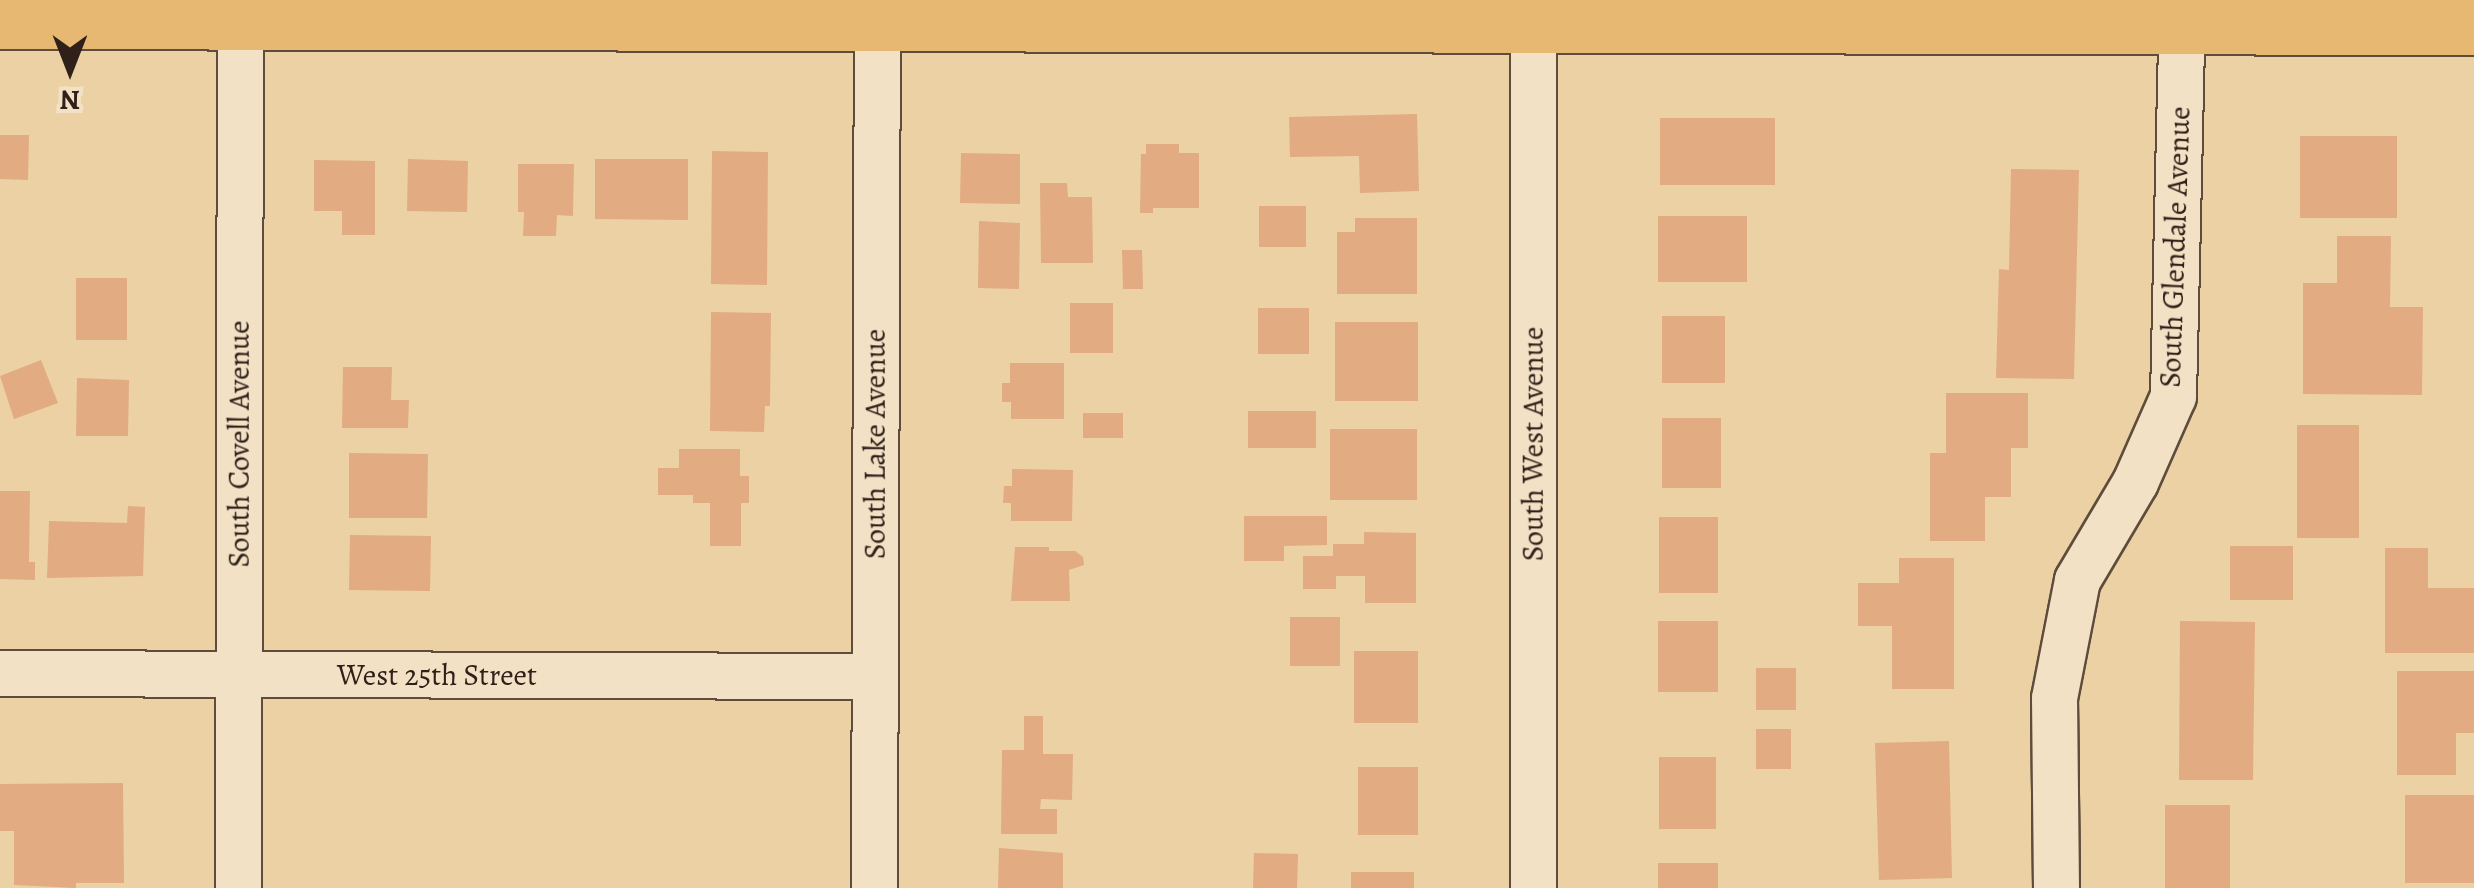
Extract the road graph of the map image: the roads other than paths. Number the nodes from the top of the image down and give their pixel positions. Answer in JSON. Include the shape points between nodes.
{"nodes":[{"id":1,"x":240,"y":10,"type":"edge"},
{"id":2,"x":878,"y":11,"type":"edge"},
{"id":3,"x":1533,"y":12,"type":"edge"},
{"id":4,"x":2182,"y":13,"type":"edge"},
{"id":5,"x":0,"y":21,"type":"edge"},
{"id":6,"x":2474,"y":27,"type":"edge"},
{"id":7,"x":0,"y":673,"type":"edge"},
{"id":8,"x":239,"y":675,"type":"junction"},
{"id":9,"x":873,"y":676,"type":"junction"},
{"id":10,"x":238,"y":888,"type":"edge"},
{"id":11,"x":874,"y":888,"type":"edge"},
{"id":12,"x":1533,"y":888,"type":"edge"},
{"id":13,"x":2056,"y":888,"type":"edge"}],
"edges":[{"from":1,"to":2,"type":"main road"},
{"from":1,"to":5,"type":"main road"},
{"from":1,"to":8,"type":"street","name":"South Covell Avenue"},
{"from":2,"to":3,"type":"main road"},
{"from":2,"to":9,"type":"street","name":"South Lake Avenue"},
{"from":3,"to":4,"type":"main road"},
{"from":3,"to":12,"type":"street","name":"South West Avenue"},
{"from":4,"to":6,"type":"main road"},
{"from":4,"to":13,"type":"street","name":"South Glendale Avenue","via":[[2173,396],[2135,482],[2076,580],[2054,698]]},
{"from":7,"to":8,"type":"street","name":"West 25th Street"},
{"from":8,"to":9,"type":"street","name":"West 25th Street"},
{"from":8,"to":10,"type":"street","name":"South Covell Avenue"},
{"from":9,"to":11,"type":"street","name":"South Lake Avenue"}]}
